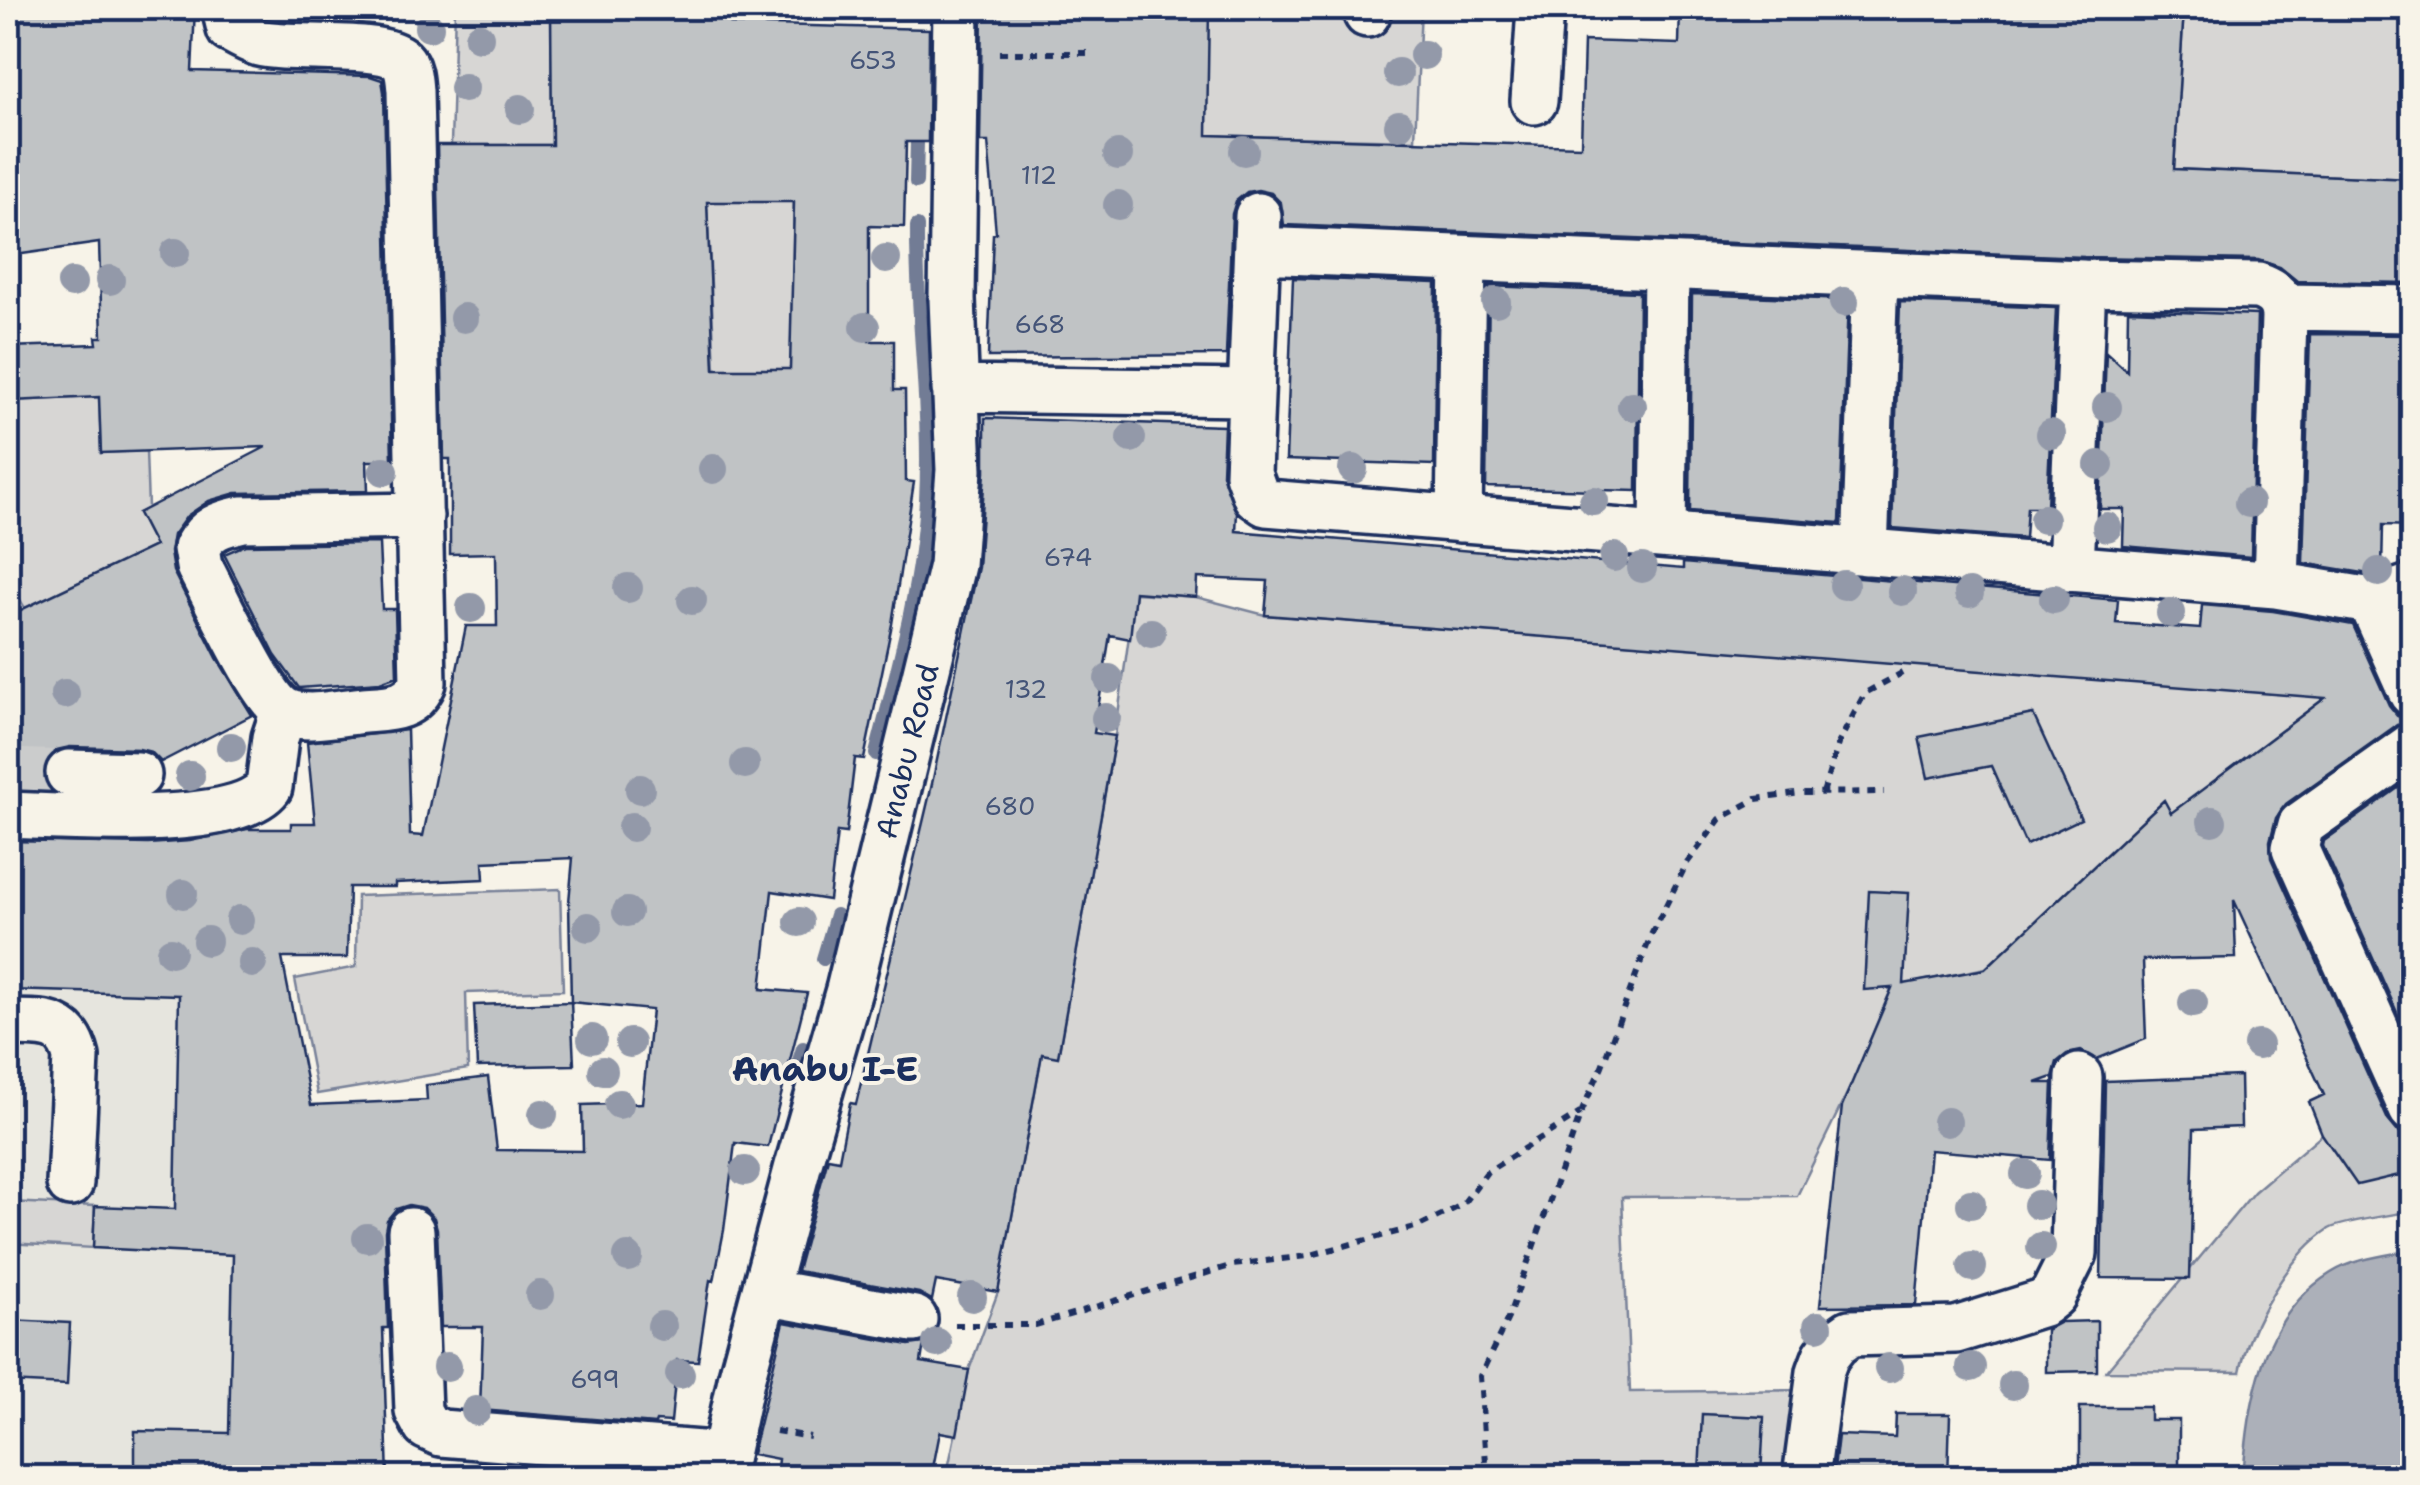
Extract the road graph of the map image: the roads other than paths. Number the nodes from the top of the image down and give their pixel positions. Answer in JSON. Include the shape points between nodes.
{"nodes":[{"id":1,"x":956,"y":8,"type":"edge"},
{"id":2,"x":1540,"y":8,"type":"edge"},
{"id":3,"x":228,"y":18,"type":"edge"},
{"id":4,"x":1534,"y":101,"type":"dead end"},
{"id":5,"x":1464,"y":259,"type":"junction"},
{"id":6,"x":1666,"y":267,"type":"junction"},
{"id":7,"x":1875,"y":276,"type":"junction"},
{"id":8,"x":2082,"y":283,"type":"junction"},
{"id":9,"x":2283,"y":307,"type":"junction"},
{"id":10,"x":2412,"y":309,"type":"edge"},
{"id":11,"x":955,"y":389,"type":"junction"},
{"id":12,"x":1251,"y":393,"type":"junction"},
{"id":13,"x":420,"y":516,"type":"junction"},
{"id":14,"x":1459,"y":519,"type":"junction"},
{"id":15,"x":1663,"y":536,"type":"junction"},
{"id":16,"x":1865,"y":552,"type":"junction"},
{"id":17,"x":2070,"y":568,"type":"junction"},
{"id":18,"x":2276,"y":585,"type":"junction"},
{"id":19,"x":2392,"y":594,"type":"edge"},
{"id":20,"x":2412,"y":693,"type":"edge"},
{"id":21,"x":284,"y":711,"type":"junction"},
{"id":22,"x":2412,"y":746,"type":"edge"},
{"id":23,"x":69,"y":773,"type":"tunnel mouth"},
{"id":24,"x":138,"y":775,"type":"dead end"},
{"id":25,"x":8,"y":815,"type":"edge"},
{"id":26,"x":8,"y":1023,"type":"edge"},
{"id":27,"x":2079,"y":1077,"type":"dead end"},
{"id":28,"x":2412,"y":1109,"type":"edge"},
{"id":29,"x":70,"y":1183,"type":"dead end"},
{"id":30,"x":411,"y":1231,"type":"dead end"},
{"id":31,"x":765,"y":1292,"type":"junction"},
{"id":32,"x":914,"y":1319,"type":"road end"},
{"id":33,"x":722,"y":1467,"type":"edge"},
{"id":34,"x":1806,"y":1478,"type":"edge"}],
"edges":[{"from":1,"to":11,"type":"street","name":"Anabu Road"},
{"from":2,"to":4,"type":"street"},
{"from":3,"to":13,"type":"street","via":[[261,44],[385,53],[401,60],[408,74]]},
{"from":5,"to":6,"type":"street"},
{"from":5,"to":12,"type":"street","via":[[1258,233]]},
{"from":5,"to":14,"type":"street"},
{"from":6,"to":7,"type":"street"},
{"from":6,"to":15,"type":"street"},
{"from":7,"to":8,"type":"street"},
{"from":7,"to":16,"type":"street"},
{"from":8,"to":9,"type":"street","via":[[2258,286]]},
{"from":8,"to":17,"type":"street"},
{"from":9,"to":10,"type":"street"},
{"from":9,"to":18,"type":"street"},
{"from":11,"to":12,"type":"street"},
{"from":11,"to":31,"type":"street","name":"Anabu Road","via":[[957,507],[943,605],[850,990]]},
{"from":12,"to":14,"type":"street","via":[[1248,474],[1266,503]]},
{"from":13,"to":21,"type":"street","via":[[423,666],[417,695],[390,708]]},
{"from":13,"to":21,"type":"street","via":[[242,519],[204,532],[196,548],[199,566],[264,688]]},
{"from":14,"to":15,"type":"street"},
{"from":15,"to":16,"type":"street"},
{"from":16,"to":17,"type":"street"},
{"from":17,"to":18,"type":"street"},
{"from":18,"to":19,"type":"street"},
{"from":19,"to":20,"type":"street"},
{"from":21,"to":25,"type":"street","via":[[269,787],[248,803],[150,818]]},
{"from":22,"to":28,"type":"street","via":[[2301,825],[2295,848]]},
{"from":23,"to":24,"type":"street"},
{"from":26,"to":29,"type":"street","via":[[56,1027],[73,1045]]},
{"from":27,"to":34,"type":"street","via":[[2074,1253],[2058,1289],[2043,1303],[1956,1330],[1867,1330],[1836,1343],[1820,1372]]},
{"from":30,"to":33,"type":"street","via":[[418,1410],[426,1426]]},
{"from":31,"to":32,"type":"street"},
{"from":31,"to":33,"type":"street","name":"Anabu Road"}]}
